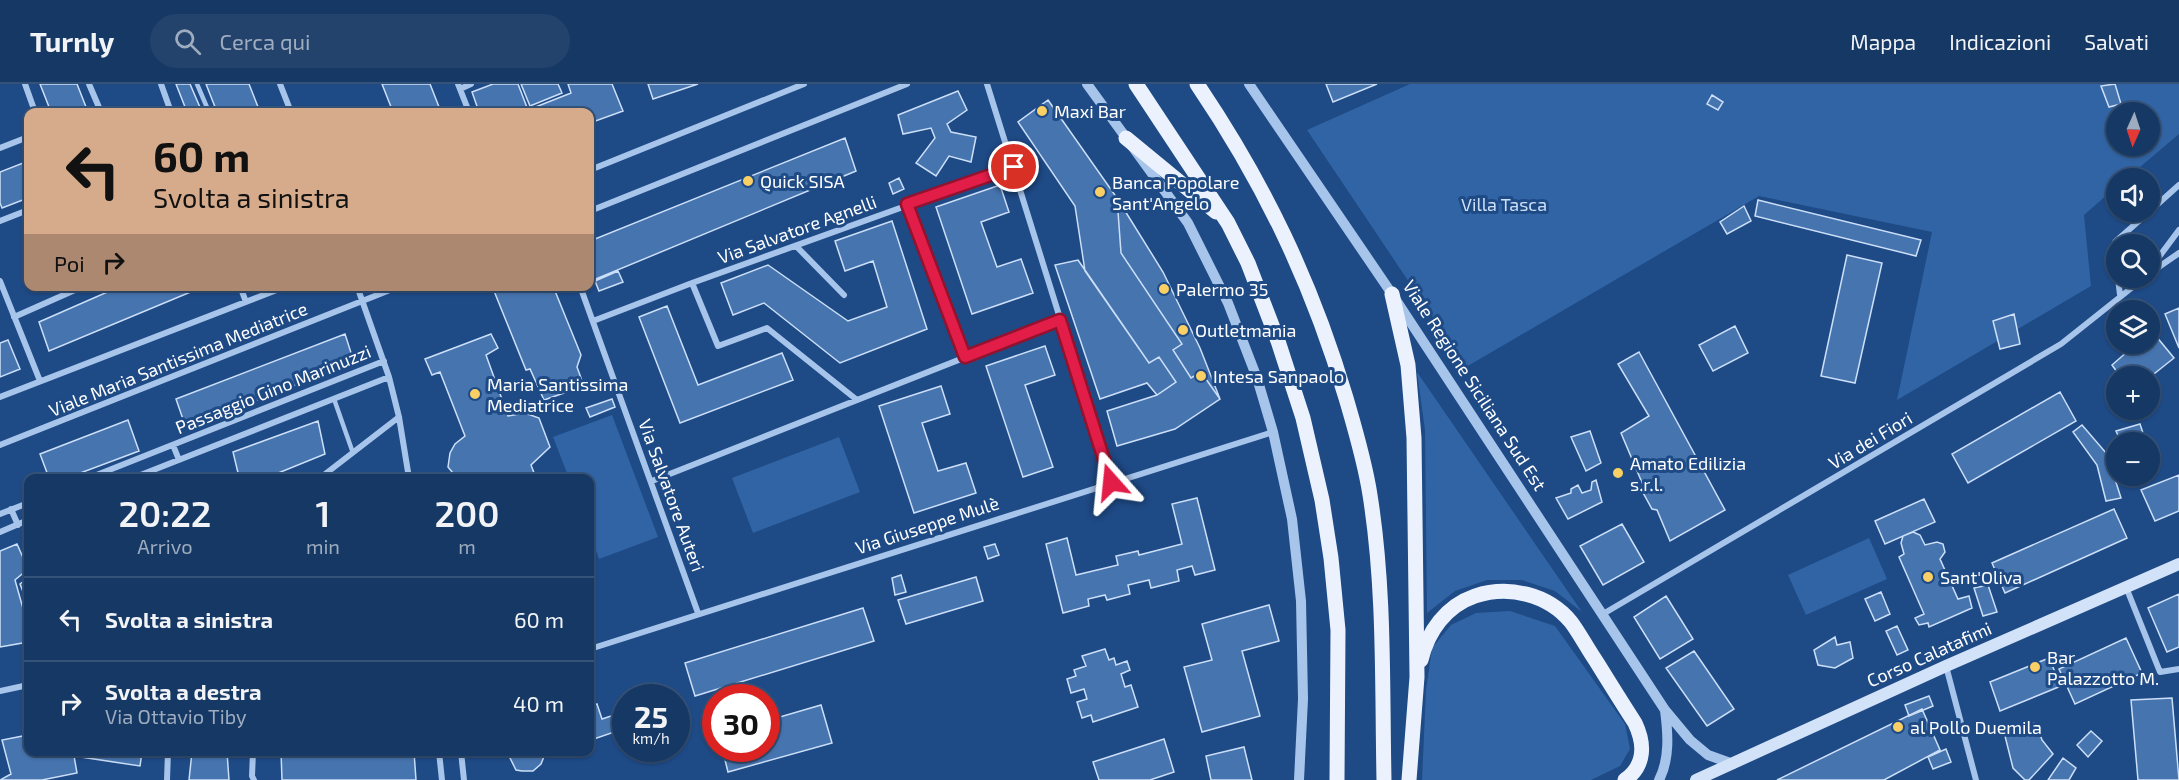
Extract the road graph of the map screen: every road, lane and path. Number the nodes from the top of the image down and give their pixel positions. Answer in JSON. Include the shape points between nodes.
{"nodes":[{"id":1,"x":25,"y":84,"type":"edge"},
{"id":2,"x":89,"y":84,"type":"edge"},
{"id":3,"x":160,"y":84,"type":"edge"},
{"id":4,"x":197,"y":84,"type":"edge"},
{"id":5,"x":280,"y":84,"type":"edge"},
{"id":6,"x":471,"y":84,"type":"edge"},
{"id":7,"x":804,"y":84,"type":"edge"},
{"id":8,"x":907,"y":84,"type":"edge"},
{"id":9,"x":987,"y":84,"type":"edge"},
{"id":10,"x":1087,"y":84,"type":"edge"},
{"id":11,"x":1136,"y":84,"type":"edge"},
{"id":12,"x":1197,"y":84,"type":"edge"},
{"id":13,"x":1249,"y":84,"type":"edge"},
{"id":14,"x":459,"y":86,"type":"edge"},
{"id":15,"x":33,"y":108,"type":"edge"},
{"id":16,"x":99,"y":108,"type":"edge"},
{"id":17,"x":169,"y":108,"type":"edge"},
{"id":18,"x":206,"y":108,"type":"edge"},
{"id":19,"x":289,"y":108,"type":"edge"},
{"id":20,"x":467,"y":108,"type":"edge"},
{"id":21,"x":24,"y":138,"type":"edge"},
{"id":22,"x":1126,"y":138,"type":"junction"},
{"id":23,"x":0,"y":148,"type":"edge"},
{"id":24,"x":1014,"y":167,"type":"junction"},
{"id":25,"x":594,"y":168,"type":"edge"},
{"id":26,"x":2179,"y":185,"type":"edge"},
{"id":27,"x":2160,"y":201,"type":"edge"},
{"id":28,"x":907,"y":204,"type":"junction"},
{"id":29,"x":594,"y":209,"type":"edge"},
{"id":30,"x":24,"y":212,"type":"edge"},
{"id":31,"x":0,"y":221,"type":"edge"},
{"id":32,"x":1228,"y":222,"type":"junction"},
{"id":33,"x":2137,"y":222,"type":"edge"},
{"id":34,"x":2179,"y":230,"type":"edge"},
{"id":35,"x":2124,"y":234,"type":"edge"},
{"id":36,"x":795,"y":246,"type":"junction"},
{"id":37,"x":2179,"y":253,"type":"edge"},
{"id":38,"x":2160,"y":257,"type":"edge"},
{"id":39,"x":2160,"y":265,"type":"edge"},
{"id":40,"x":0,"y":281,"type":"edge"},
{"id":41,"x":692,"y":283,"type":"junction"},
{"id":42,"x":2119,"y":288,"type":"edge"},
{"id":43,"x":2129,"y":288,"type":"edge"},
{"id":44,"x":73,"y":291,"type":"edge"},
{"id":45,"x":242,"y":291,"type":"edge"},
{"id":46,"x":271,"y":291,"type":"edge"},
{"id":47,"x":359,"y":291,"type":"edge"},
{"id":48,"x":388,"y":291,"type":"edge"},
{"id":49,"x":582,"y":291,"type":"edge"},
{"id":50,"x":1392,"y":294,"type":"junction"},
{"id":51,"x":844,"y":295,"type":"dead end"},
{"id":52,"x":2120,"y":295,"type":"junction"},
{"id":53,"x":246,"y":302,"type":"junction"},
{"id":54,"x":362,"y":302,"type":"junction"},
{"id":55,"x":14,"y":317,"type":"junction"},
{"id":56,"x":1060,"y":320,"type":"junction"},
{"id":57,"x":593,"y":321,"type":"junction"},
{"id":58,"x":965,"y":357,"type":"junction"},
{"id":59,"x":384,"y":361,"type":"junction"},
{"id":60,"x":389,"y":377,"type":"junction"},
{"id":61,"x":40,"y":381,"type":"junction"},
{"id":62,"x":0,"y":397,"type":"edge"},
{"id":63,"x":334,"y":399,"type":"junction"},
{"id":64,"x":857,"y":400,"type":"junction"},
{"id":65,"x":399,"y":417,"type":"junction"},
{"id":66,"x":1273,"y":432,"type":"junction"},
{"id":67,"x":173,"y":445,"type":"junction"},
{"id":68,"x":0,"y":446,"type":"edge"},
{"id":69,"x":353,"y":453,"type":"junction"},
{"id":70,"x":179,"y":460,"type":"junction"},
{"id":71,"x":99,"y":474,"type":"edge"},
{"id":72,"x":143,"y":474,"type":"edge"},
{"id":73,"x":325,"y":474,"type":"edge"},
{"id":74,"x":408,"y":474,"type":"edge"},
{"id":75,"x":652,"y":481,"type":"junction"},
{"id":76,"x":1111,"y":482,"type":"junction"},
{"id":77,"x":24,"y":504,"type":"edge"},
{"id":78,"x":11,"y":509,"type":"junction"},
{"id":79,"x":0,"y":514,"type":"edge"},
{"id":80,"x":24,"y":522,"type":"edge"},
{"id":81,"x":18,"y":525,"type":"junction"},
{"id":82,"x":0,"y":532,"type":"edge"},
{"id":83,"x":2179,"y":564,"type":"edge"},
{"id":84,"x":2126,"y":587,"type":"junction"},
{"id":85,"x":699,"y":613,"type":"junction"},
{"id":86,"x":1603,"y":615,"type":"junction"},
{"id":87,"x":594,"y":648,"type":"edge"},
{"id":88,"x":1946,"y":666,"type":"junction"},
{"id":89,"x":2179,"y":669,"type":"edge"},
{"id":90,"x":1417,"y":677,"type":"junction"},
{"id":91,"x":24,"y":685,"type":"edge"},
{"id":92,"x":0,"y":692,"type":"edge"},
{"id":93,"x":1665,"y":710,"type":"junction"},
{"id":94,"x":168,"y":756,"type":"edge"},
{"id":95,"x":253,"y":756,"type":"edge"},
{"id":96,"x":439,"y":756,"type":"edge"},
{"id":97,"x":461,"y":756,"type":"edge"},
{"id":98,"x":1732,"y":764,"type":"junction"},
{"id":99,"x":167,"y":780,"type":"edge"},
{"id":100,"x":255,"y":780,"type":"edge"},
{"id":101,"x":442,"y":780,"type":"edge"},
{"id":102,"x":464,"y":780,"type":"edge"},
{"id":103,"x":1299,"y":780,"type":"edge"},
{"id":104,"x":1337,"y":780,"type":"edge"},
{"id":105,"x":1384,"y":780,"type":"edge"},
{"id":106,"x":1409,"y":780,"type":"edge"},
{"id":107,"x":1625,"y":780,"type":"edge"},
{"id":108,"x":1659,"y":780,"type":"edge"},
{"id":109,"x":1695,"y":780,"type":"edge"},
{"id":110,"x":1976,"y":780,"type":"edge"}],
"edges":[{"from":1,"to":15,"type":"street"},
{"from":2,"to":16,"type":"street"},
{"from":3,"to":17,"type":"street"},
{"from":4,"to":18,"type":"lane"},
{"from":5,"to":19,"type":"street"},
{"from":6,"to":14,"type":"street"},
{"from":7,"to":25,"type":"street"},
{"from":8,"to":29,"type":"street"},
{"from":9,"to":24,"type":"street"},
{"from":10,"to":22,"type":"street"},
{"from":11,"to":32,"type":"main road"},
{"from":12,"to":105,"type":"main road","via":[[1249,166],[1286,235],[1332,350],[1352,418],[1370,494],[1378,566]]},
{"from":13,"to":50,"type":"street","name":"Viale Regione Siciliana Sud Est"},
{"from":14,"to":20,"type":"street"},
{"from":21,"to":23,"type":"street"},
{"from":22,"to":32,"type":"main road"},
{"from":22,"to":66,"type":"street","via":[[1188,223],[1228,303]]},
{"from":24,"to":28,"type":"street","name":"Via Salvatore Agnelli"},
{"from":24,"to":56,"type":"street"},
{"from":26,"to":27,"type":"street"},
{"from":28,"to":36,"type":"street","name":"Via Salvatore Agnelli"},
{"from":28,"to":58,"type":"street"},
{"from":30,"to":31,"type":"street"},
{"from":32,"to":104,"type":"main road","via":[[1278,341],[1322,500],[1338,630]]},
{"from":33,"to":35,"type":"street"},
{"from":34,"to":38,"type":"street"},
{"from":36,"to":41,"type":"street","name":"Via Salvatore Agnelli"},
{"from":36,"to":51,"type":"street"},
{"from":37,"to":39,"type":"street"},
{"from":40,"to":55,"type":"street"},
{"from":41,"to":57,"type":"street","name":"Via Salvatore Agnelli"},
{"from":41,"to":64,"type":"street","via":[[718,346],[767,328]]},
{"from":42,"to":52,"type":"street"},
{"from":43,"to":52,"type":"street","name":"Via dei Fiori"},
{"from":44,"to":55,"type":"street"},
{"from":45,"to":53,"type":"street"},
{"from":46,"to":53,"type":"street","name":"Viale Maria Santissima Mediatrice"},
{"from":47,"to":54,"type":"street"},
{"from":48,"to":54,"type":"street","name":"Viale Maria Santissima Mediatrice"},
{"from":49,"to":57,"type":"street","name":"Via Salvatore Auteri"},
{"from":50,"to":86,"type":"street","name":"Viale Regione Siciliana Sud Est"},
{"from":50,"to":90,"type":"main road","via":[[1408,365],[1414,438]]},
{"from":52,"to":86,"type":"street","name":"Via dei Fiori","via":[[2061,344]]},
{"from":53,"to":61,"type":"street","name":"Viale Maria Santissima Mediatrice"},
{"from":54,"to":59,"type":"street"},
{"from":54,"to":68,"type":"street","name":"Viale Maria Santissima Mediatrice"},
{"from":55,"to":61,"type":"street"},
{"from":56,"to":58,"type":"street"},
{"from":56,"to":76,"type":"street"},
{"from":57,"to":75,"type":"street","name":"Via Salvatore Auteri"},
{"from":58,"to":64,"type":"street"},
{"from":59,"to":60,"type":"street"},
{"from":59,"to":67,"type":"street","name":"Passaggio Gino Marinuzzi"},
{"from":60,"to":63,"type":"street","name":"Passaggio Gino Marinuzzi"},
{"from":60,"to":65,"type":"street"},
{"from":61,"to":62,"type":"street","name":"Viale Maria Santissima Mediatrice"},
{"from":63,"to":69,"type":"lane"},
{"from":63,"to":70,"type":"street","name":"Passaggio Gino Marinuzzi"},
{"from":64,"to":75,"type":"street"},
{"from":65,"to":69,"type":"street"},
{"from":65,"to":74,"type":"street"},
{"from":66,"to":76,"type":"street","name":"Via Giuseppe Mulè"},
{"from":66,"to":103,"type":"street","via":[[1292,519],[1301,601],[1303,699]]},
{"from":67,"to":70,"type":"street","name":"Passaggio Gino Marinuzzi"},
{"from":67,"to":71,"type":"street","name":"Passaggio Gino Marinuzzi"},
{"from":69,"to":73,"type":"street"},
{"from":70,"to":72,"type":"street","name":"Passaggio Gino Marinuzzi"},
{"from":75,"to":85,"type":"street","name":"Via Salvatore Auteri"},
{"from":76,"to":85,"type":"street","name":"Via Giuseppe Mulè"},
{"from":77,"to":78,"type":"street"},
{"from":78,"to":79,"type":"street"},
{"from":78,"to":81,"type":"street"},
{"from":80,"to":81,"type":"street"},
{"from":81,"to":82,"type":"street"},
{"from":83,"to":84,"type":"main road","name":"Corso Calatafimi"},
{"from":84,"to":88,"type":"main road","name":"Corso Calatafimi"},
{"from":84,"to":89,"type":"street","via":[[2160,672]]},
{"from":85,"to":87,"type":"street","name":"Via Giuseppe Mulè"},
{"from":86,"to":93,"type":"street","name":"Viale Regione Siciliana Sud Est"},
{"from":88,"to":98,"type":"main road","name":"Corso Calatafimi"},
{"from":88,"to":110,"type":"street"},
{"from":90,"to":106,"type":"main road"},
{"from":90,"to":107,"type":"main road","via":[[1425,644],[1440,619],[1463,601],[1491,591],[1520,592],[1548,602],[1570,621],[1642,739],[1642,758],[1633,775]]},
{"from":91,"to":92,"type":"street"},
{"from":93,"to":98,"type":"street","name":"Viale Regione Siciliana Sud Est","via":[[1708,755]]},
{"from":93,"to":108,"type":"street","name":"Viale Regione Siciliana Sud Est","via":[[1666,756]]},
{"from":94,"to":99,"type":"street"},
{"from":95,"to":100,"type":"street"},
{"from":96,"to":101,"type":"street"},
{"from":97,"to":102,"type":"street"},
{"from":98,"to":109,"type":"main road","name":"Corso Calatafimi"}]}
